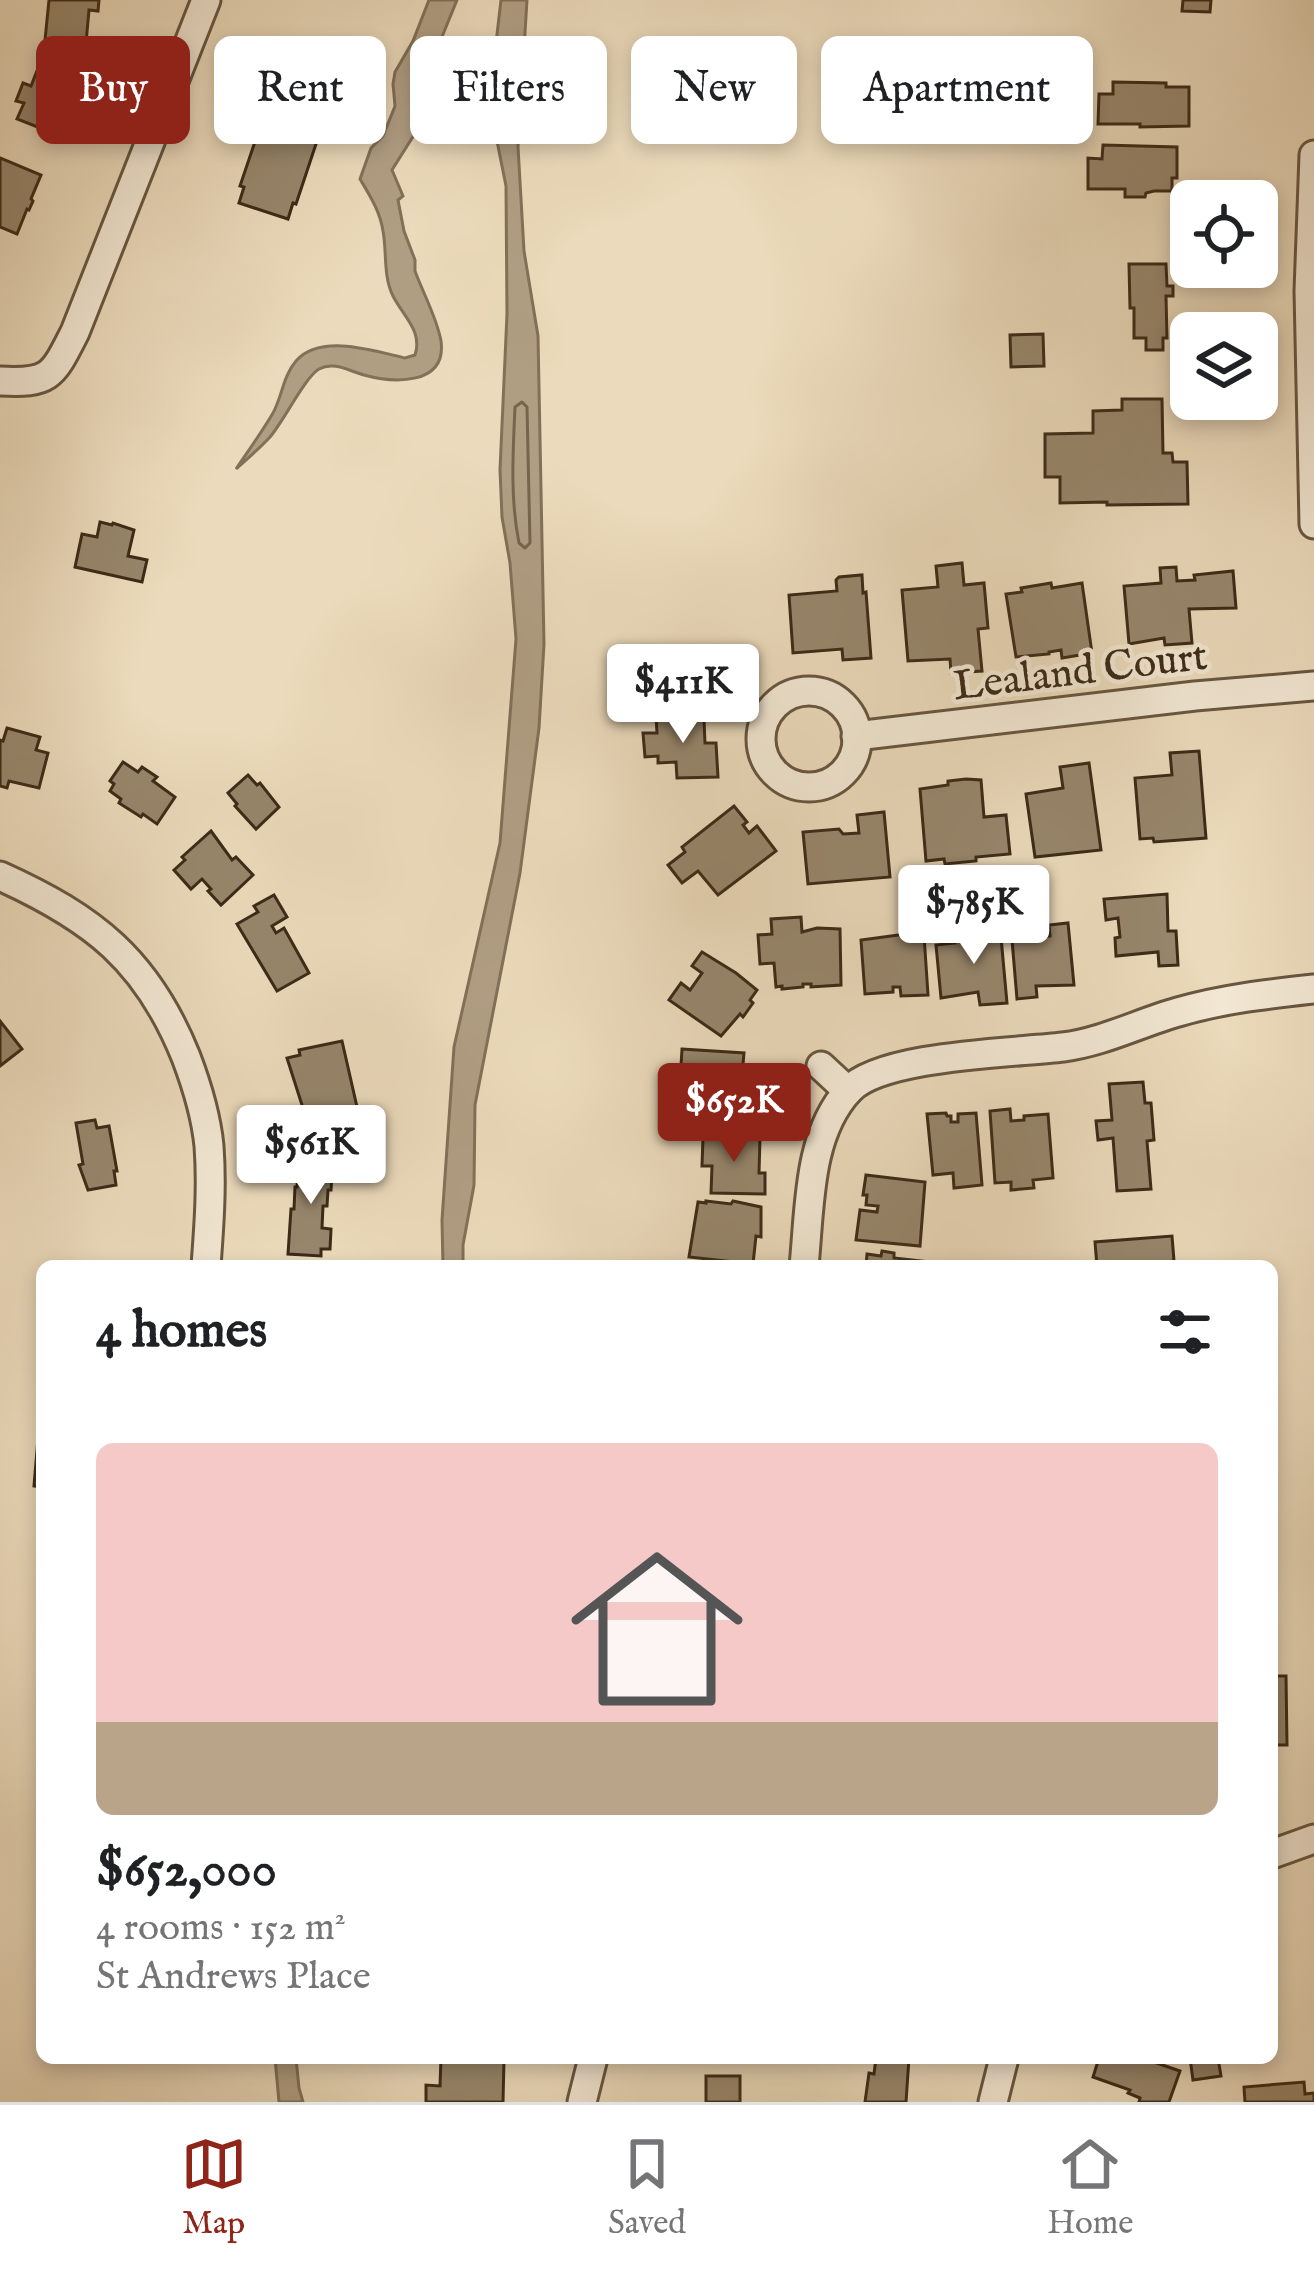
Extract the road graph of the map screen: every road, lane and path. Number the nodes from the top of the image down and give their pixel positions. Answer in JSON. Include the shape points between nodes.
{"nodes":[{"id":1,"x":206,"y":0,"type":"edge"},
{"id":2,"x":1314,"y":155,"type":"edge"},
{"id":3,"x":1312,"y":208,"type":"edge"},
{"id":4,"x":0,"y":381,"type":"edge"},
{"id":5,"x":1314,"y":524,"type":"edge"},
{"id":6,"x":1314,"y":686,"type":"edge"},
{"id":7,"x":856,"y":736,"type":"dead end"},
{"id":8,"x":0,"y":876,"type":"edge"},
{"id":9,"x":1314,"y":989,"type":"edge"},
{"id":10,"x":821,"y":1066,"type":"dead end"},
{"id":11,"x":848,"y":1091,"type":"junction"},
{"id":12,"x":206,"y":1260,"type":"edge"},
{"id":13,"x":805,"y":1260,"type":"edge"},
{"id":14,"x":1314,"y":1839,"type":"edge"},
{"id":15,"x":1278,"y":1852,"type":"edge"},
{"id":16,"x":591,"y":2064,"type":"edge"},
{"id":17,"x":1002,"y":2064,"type":"edge"},
{"id":18,"x":581,"y":2102,"type":"edge"},
{"id":19,"x":993,"y":2102,"type":"edge"}],
"edges":[{"from":1,"to":4,"type":"street","via":[[75,332],[52,372]]},
{"from":2,"to":3,"type":"street"},
{"from":3,"to":5,"type":"street"},
{"from":6,"to":7,"type":"street","name":"Lealand Court"},
{"from":8,"to":12,"type":"street","via":[[101,935],[161,1004],[202,1106],[210,1173]]},
{"from":9,"to":11,"type":"street","via":[[1215,1002],[1086,1043],[899,1067]]},
{"from":10,"to":11,"type":"street"},
{"from":11,"to":13,"type":"street","via":[[819,1145]]},
{"from":14,"to":15,"type":"street"},
{"from":16,"to":18,"type":"street"},
{"from":17,"to":19,"type":"street"}]}
